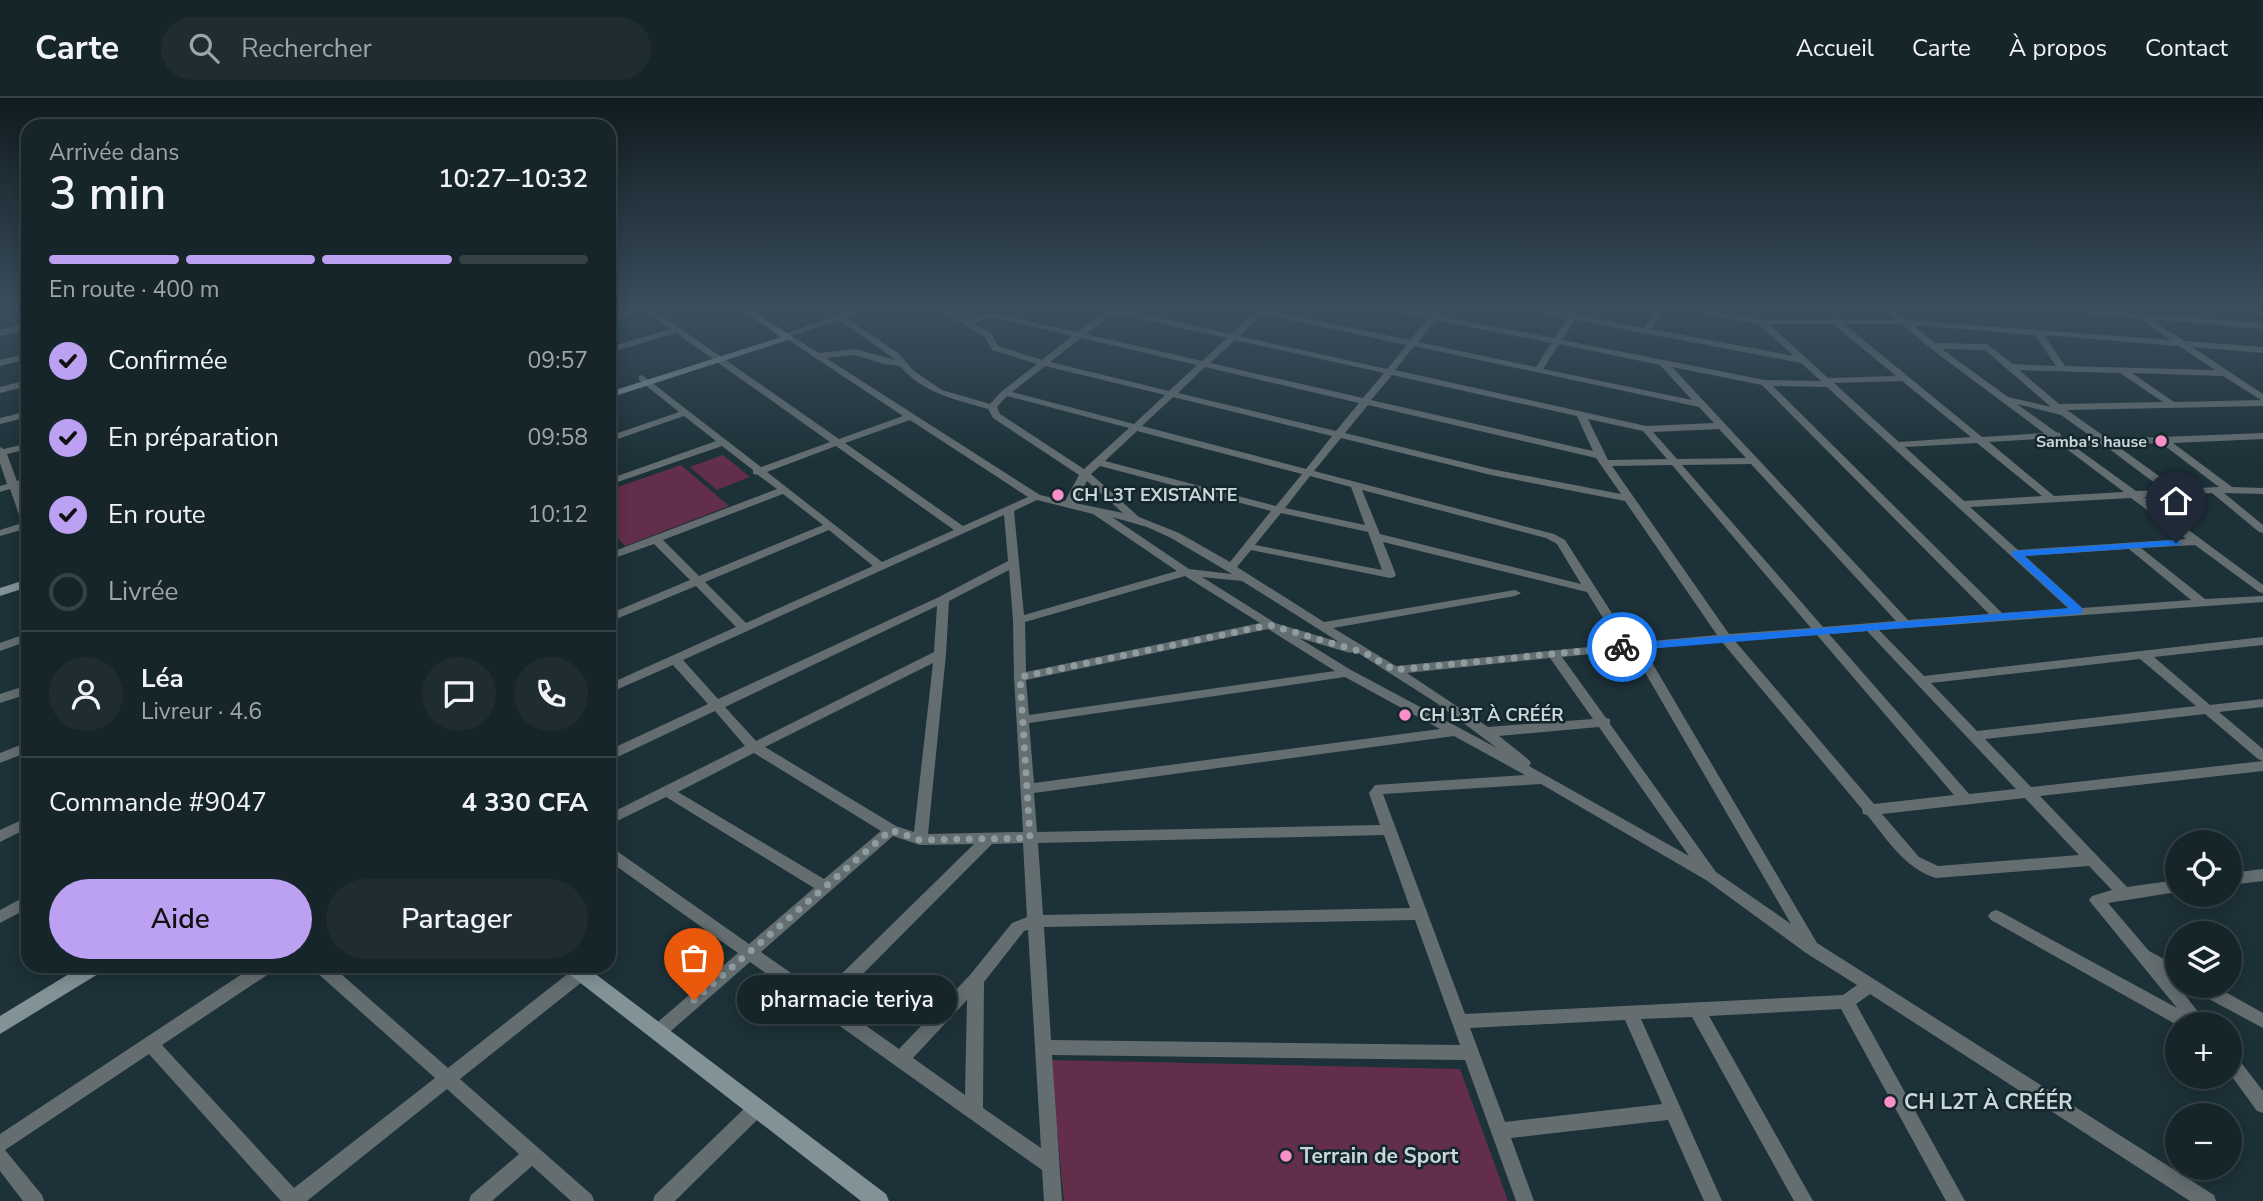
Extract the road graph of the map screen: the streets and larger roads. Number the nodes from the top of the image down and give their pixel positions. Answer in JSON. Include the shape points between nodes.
{"nodes":[{"id":1,"x":712,"y":359,"type":"edge"},
{"id":2,"x":719,"y":359,"type":"edge"},
{"id":3,"x":822,"y":359,"type":"edge"},
{"id":4,"x":879,"y":359,"type":"edge"},
{"id":5,"x":897,"y":359,"type":"edge"},
{"id":6,"x":1032,"y":359,"type":"edge"},
{"id":7,"x":1048,"y":359,"type":"edge"},
{"id":8,"x":1178,"y":359,"type":"edge"},
{"id":9,"x":1208,"y":359,"type":"edge"},
{"id":10,"x":1334,"y":359,"type":"edge"},
{"id":11,"x":1400,"y":359,"type":"edge"},
{"id":12,"x":1489,"y":359,"type":"edge"},
{"id":13,"x":1545,"y":359,"type":"edge"},
{"id":14,"x":1646,"y":359,"type":"edge"},
{"id":15,"x":1796,"y":359,"type":"edge"},
{"id":16,"x":1881,"y":359,"type":"edge"},
{"id":17,"x":1952,"y":359,"type":"edge"},
{"id":18,"x":2002,"y":359,"type":"edge"},
{"id":19,"x":2056,"y":359,"type":"edge"},
{"id":20,"x":2203,"y":359,"type":"edge"},
{"id":21,"x":1804,"y":361,"type":"joint"},
{"id":22,"x":1044,"y":363,"type":"junction"},
{"id":23,"x":1663,"y":363,"type":"junction"},
{"id":24,"x":903,"y":364,"type":"junction"},
{"id":25,"x":1202,"y":365,"type":"junction"},
{"id":26,"x":2011,"y":367,"type":"junction"},
{"id":27,"x":2062,"y":368,"type":"junction"},
{"id":28,"x":1538,"y":370,"type":"junction"},
{"id":29,"x":2122,"y":370,"type":"junction"},
{"id":30,"x":1390,"y":372,"type":"junction"},
{"id":31,"x":2224,"y":373,"type":"junction"},
{"id":32,"x":1904,"y":378,"type":"junction"},
{"id":33,"x":645,"y":381,"type":"junction"},
{"id":34,"x":1765,"y":383,"type":"junction"},
{"id":35,"x":1828,"y":383,"type":"junction"},
{"id":36,"x":21,"y":385,"type":"edge"},
{"id":37,"x":616,"y":387,"type":"edge"},
{"id":38,"x":0,"y":390,"type":"edge"},
{"id":39,"x":616,"y":393,"type":"edge"},
{"id":40,"x":1005,"y":393,"type":"junction"},
{"id":41,"x":1171,"y":394,"type":"junction"},
{"id":42,"x":2006,"y":399,"type":"junction"},
{"id":43,"x":2263,"y":400,"type":"edge"},
{"id":44,"x":1365,"y":403,"type":"junction"},
{"id":45,"x":2170,"y":403,"type":"junction"},
{"id":46,"x":1703,"y":405,"type":"junction"},
{"id":47,"x":992,"y":407,"type":"junction"},
{"id":48,"x":2057,"y":407,"type":"junction"},
{"id":49,"x":684,"y":413,"type":"junction"},
{"id":50,"x":2068,"y":414,"type":"junction"},
{"id":51,"x":1581,"y":415,"type":"junction"},
{"id":52,"x":21,"y":416,"type":"edge"},
{"id":53,"x":911,"y":416,"type":"junction"},
{"id":54,"x":0,"y":421,"type":"edge"},
{"id":55,"x":1722,"y":426,"type":"junction"},
{"id":56,"x":1135,"y":428,"type":"junction"},
{"id":57,"x":1646,"y":429,"type":"junction"},
{"id":58,"x":2057,"y":435,"type":"junction"},
{"id":59,"x":1338,"y":436,"type":"junction"},
{"id":60,"x":2263,"y":436,"type":"edge"},
{"id":61,"x":616,"y":437,"type":"edge"},
{"id":62,"x":1980,"y":440,"type":"junction"},
{"id":63,"x":2163,"y":440,"type":"junction"},
{"id":64,"x":2108,"y":442,"type":"junction"},
{"id":65,"x":722,"y":443,"type":"junction"},
{"id":66,"x":838,"y":443,"type":"junction"},
{"id":67,"x":2068,"y":444,"type":"junction"},
{"id":68,"x":1897,"y":445,"type":"junction"},
{"id":69,"x":21,"y":448,"type":"edge"},
{"id":70,"x":0,"y":452,"type":"edge"},
{"id":71,"x":1603,"y":460,"type":"junction"},
{"id":72,"x":1755,"y":461,"type":"junction"},
{"id":73,"x":1097,"y":462,"type":"junction"},
{"id":74,"x":1674,"y":463,"type":"junction"},
{"id":75,"x":757,"y":472,"type":"junction"},
{"id":76,"x":1085,"y":474,"type":"junction"},
{"id":77,"x":1308,"y":474,"type":"junction"},
{"id":78,"x":616,"y":480,"type":"edge"},
{"id":79,"x":21,"y":483,"type":"edge"},
{"id":80,"x":13,"y":485,"type":"junction"},
{"id":81,"x":1356,"y":486,"type":"junction"},
{"id":82,"x":0,"y":489,"type":"edge"},
{"id":83,"x":2214,"y":490,"type":"junction"},
{"id":84,"x":782,"y":491,"type":"junction"},
{"id":85,"x":2229,"y":491,"type":"junction"},
{"id":86,"x":2263,"y":491,"type":"edge"},
{"id":87,"x":2174,"y":492,"type":"junction"},
{"id":88,"x":2137,"y":495,"type":"junction"},
{"id":89,"x":1036,"y":497,"type":"junction"},
{"id":90,"x":1629,"y":499,"type":"junction"},
{"id":91,"x":2052,"y":499,"type":"junction"},
{"id":92,"x":1961,"y":504,"type":"junction"},
{"id":93,"x":21,"y":506,"type":"edge"},
{"id":94,"x":1068,"y":506,"type":"junction"},
{"id":95,"x":1009,"y":510,"type":"junction"},
{"id":96,"x":1280,"y":510,"type":"junction"},
{"id":97,"x":1097,"y":512,"type":"junction"},
{"id":98,"x":1137,"y":520,"type":"junction"},
{"id":99,"x":21,"y":527,"type":"edge"},
{"id":100,"x":828,"y":527,"type":"junction"},
{"id":101,"x":2263,"y":530,"type":"edge"},
{"id":102,"x":963,"y":531,"type":"junction"},
{"id":103,"x":0,"y":533,"type":"edge"},
{"id":104,"x":1375,"y":533,"type":"junction"},
{"id":105,"x":656,"y":539,"type":"junction"},
{"id":106,"x":2199,"y":541,"type":"junction"},
{"id":107,"x":2132,"y":546,"type":"junction"},
{"id":108,"x":1250,"y":547,"type":"junction"},
{"id":109,"x":2015,"y":553,"type":"junction"},
{"id":110,"x":616,"y":554,"type":"edge"},
{"id":111,"x":1013,"y":563,"type":"junction"},
{"id":112,"x":881,"y":567,"type":"junction"},
{"id":113,"x":1230,"y":569,"type":"junction"},
{"id":114,"x":1186,"y":572,"type":"junction"},
{"id":115,"x":21,"y":577,"type":"edge"},
{"id":116,"x":2247,"y":578,"type":"junction"},
{"id":117,"x":2263,"y":578,"type":"edge"},
{"id":118,"x":1245,"y":579,"type":"junction"},
{"id":119,"x":697,"y":581,"type":"junction"},
{"id":120,"x":0,"y":584,"type":"edge"},
{"id":121,"x":21,"y":585,"type":"edge"},
{"id":122,"x":1589,"y":589,"type":"junction"},
{"id":123,"x":2263,"y":590,"type":"edge"},
{"id":124,"x":0,"y":592,"type":"edge"},
{"id":125,"x":1515,"y":593,"type":"dead end"},
{"id":126,"x":943,"y":599,"type":"junction"},
{"id":127,"x":2263,"y":599,"type":"edge"},
{"id":128,"x":2202,"y":603,"type":"junction"},
{"id":129,"x":2078,"y":610,"type":"junction"},
{"id":130,"x":616,"y":615,"type":"edge"},
{"id":131,"x":1998,"y":616,"type":"junction"},
{"id":132,"x":1019,"y":620,"type":"junction"},
{"id":133,"x":1905,"y":624,"type":"junction"},
{"id":134,"x":1270,"y":625,"type":"junction"},
{"id":135,"x":1322,"y":626,"type":"junction"},
{"id":136,"x":1870,"y":627,"type":"junction"},
{"id":137,"x":744,"y":628,"type":"junction"},
{"id":138,"x":1818,"y":631,"type":"junction"},
{"id":139,"x":1726,"y":639,"type":"junction"},
{"id":140,"x":21,"y":640,"type":"edge"},
{"id":141,"x":2263,"y":641,"type":"edge"},
{"id":142,"x":1632,"y":646,"type":"junction"},
{"id":143,"x":0,"y":647,"type":"edge"},
{"id":144,"x":1365,"y":653,"type":"junction"},
{"id":145,"x":1553,"y":653,"type":"junction"},
{"id":146,"x":940,"y":654,"type":"junction"},
{"id":147,"x":2143,"y":655,"type":"junction"},
{"id":148,"x":675,"y":659,"type":"junction"},
{"id":149,"x":1394,"y":670,"type":"junction"},
{"id":150,"x":1348,"y":673,"type":"junction"},
{"id":151,"x":1020,"y":677,"type":"junction"},
{"id":152,"x":1921,"y":680,"type":"junction"},
{"id":153,"x":616,"y":686,"type":"edge"},
{"id":154,"x":21,"y":692,"type":"edge"},
{"id":155,"x":0,"y":699,"type":"edge"},
{"id":156,"x":2263,"y":703,"type":"edge"},
{"id":157,"x":716,"y":705,"type":"junction"},
{"id":158,"x":2208,"y":710,"type":"junction"},
{"id":159,"x":1023,"y":720,"type":"junction"},
{"id":160,"x":1605,"y":722,"type":"junction"},
{"id":161,"x":1454,"y":732,"type":"junction"},
{"id":162,"x":1488,"y":732,"type":"junction"},
{"id":163,"x":1975,"y":736,"type":"junction"},
{"id":164,"x":754,"y":747,"type":"junction"},
{"id":165,"x":21,"y":750,"type":"edge"},
{"id":166,"x":616,"y":753,"type":"edge"},
{"id":167,"x":2263,"y":756,"type":"edge"},
{"id":168,"x":0,"y":758,"type":"edge"},
{"id":169,"x":2263,"y":766,"type":"edge"},
{"id":170,"x":1543,"y":779,"type":"junction"},
{"id":171,"x":1027,"y":789,"type":"junction"},
{"id":172,"x":666,"y":791,"type":"junction"},
{"id":173,"x":2028,"y":793,"type":"junction"},
{"id":174,"x":1966,"y":800,"type":"junction"},
{"id":175,"x":1868,"y":810,"type":"junction"},
{"id":176,"x":616,"y":816,"type":"edge"},
{"id":177,"x":21,"y":826,"type":"edge"},
{"id":178,"x":891,"y":830,"type":"junction"},
{"id":179,"x":1389,"y":830,"type":"junction"},
{"id":180,"x":0,"y":837,"type":"edge"},
{"id":181,"x":1030,"y":838,"type":"junction"},
{"id":182,"x":988,"y":839,"type":"junction"},
{"id":183,"x":920,"y":840,"type":"junction"},
{"id":184,"x":616,"y":858,"type":"edge"},
{"id":185,"x":2093,"y":860,"type":"junction"},
{"id":186,"x":2263,"y":874,"type":"edge"},
{"id":187,"x":1711,"y":876,"type":"junction"},
{"id":188,"x":2242,"y":877,"type":"edge"},
{"id":189,"x":825,"y":887,"type":"junction"},
{"id":190,"x":2165,"y":888,"type":"edge"},
{"id":191,"x":2124,"y":893,"type":"junction"},
{"id":192,"x":21,"y":905,"type":"edge"},
{"id":193,"x":1419,"y":914,"type":"junction"},
{"id":194,"x":1996,"y":916,"type":"dead end"},
{"id":195,"x":0,"y":917,"type":"edge"},
{"id":196,"x":1035,"y":922,"type":"junction"},
{"id":197,"x":1812,"y":948,"type":"junction"},
{"id":198,"x":749,"y":953,"type":"junction"},
{"id":199,"x":2140,"y":954,"type":"junction"},
{"id":200,"x":2165,"y":968,"type":"edge"},
{"id":201,"x":86,"y":973,"type":"edge"},
{"id":202,"x":256,"y":973,"type":"edge"},
{"id":203,"x":328,"y":973,"type":"edge"},
{"id":204,"x":572,"y":973,"type":"edge"},
{"id":205,"x":580,"y":973,"type":"edge"},
{"id":206,"x":976,"y":980,"type":"junction"},
{"id":207,"x":1869,"y":985,"type":"junction"},
{"id":208,"x":2221,"y":998,"type":"edge"},
{"id":209,"x":1846,"y":1002,"type":"junction"},
{"id":210,"x":822,"y":1004,"type":"junction"},
{"id":211,"x":1696,"y":1009,"type":"junction"},
{"id":212,"x":1630,"y":1012,"type":"junction"},
{"id":213,"x":2169,"y":1012,"type":"edge"},
{"id":214,"x":2190,"y":1012,"type":"edge"},
{"id":215,"x":1459,"y":1021,"type":"junction"},
{"id":216,"x":2263,"y":1021,"type":"edge"},
{"id":217,"x":0,"y":1027,"type":"edge"},
{"id":218,"x":658,"y":1032,"type":"junction"},
{"id":219,"x":150,"y":1044,"type":"junction"},
{"id":220,"x":1043,"y":1047,"type":"junction"},
{"id":221,"x":1471,"y":1052,"type":"junction"},
{"id":222,"x":901,"y":1059,"type":"junction"},
{"id":223,"x":2242,"y":1077,"type":"edge"},
{"id":224,"x":447,"y":1079,"type":"junction"},
{"id":225,"x":2263,"y":1105,"type":"edge"},
{"id":226,"x":757,"y":1108,"type":"junction"},
{"id":227,"x":1673,"y":1111,"type":"junction"},
{"id":228,"x":974,"y":1112,"type":"junction"},
{"id":229,"x":1500,"y":1131,"type":"junction"},
{"id":230,"x":0,"y":1144,"type":"edge"},
{"id":231,"x":532,"y":1154,"type":"junction"},
{"id":232,"x":0,"y":1157,"type":"edge"},
{"id":233,"x":1051,"y":1166,"type":"junction"},
{"id":234,"x":35,"y":1201,"type":"edge"},
{"id":235,"x":293,"y":1201,"type":"edge"},
{"id":236,"x":478,"y":1201,"type":"edge"},
{"id":237,"x":585,"y":1201,"type":"edge"},
{"id":238,"x":662,"y":1201,"type":"edge"},
{"id":239,"x":878,"y":1201,"type":"edge"},
{"id":240,"x":1053,"y":1201,"type":"edge"},
{"id":241,"x":1525,"y":1201,"type":"edge"},
{"id":242,"x":1713,"y":1201,"type":"edge"},
{"id":243,"x":1804,"y":1201,"type":"edge"},
{"id":244,"x":1956,"y":1201,"type":"edge"},
{"id":245,"x":2207,"y":1201,"type":"edge"}],
"edges":[{"from":1,"to":33,"type":"street"},
{"from":2,"to":66,"type":"street"},
{"from":3,"to":53,"type":"street"},
{"from":4,"to":24,"type":"street"},
{"from":5,"to":24,"type":"street"},
{"from":6,"to":22,"type":"street"},
{"from":7,"to":22,"type":"street"},
{"from":8,"to":25,"type":"street"},
{"from":9,"to":25,"type":"street"},
{"from":10,"to":30,"type":"street"},
{"from":11,"to":30,"type":"street"},
{"from":12,"to":28,"type":"street"},
{"from":13,"to":28,"type":"street"},
{"from":14,"to":23,"type":"street"},
{"from":15,"to":21,"type":"street"},
{"from":16,"to":32,"type":"street"},
{"from":17,"to":42,"type":"street"},
{"from":18,"to":26,"type":"street"},
{"from":19,"to":27,"type":"street"},
{"from":20,"to":31,"type":"street"},
{"from":21,"to":35,"type":"street"},
{"from":22,"to":40,"type":"street"},
{"from":22,"to":41,"type":"street"},
{"from":23,"to":34,"type":"street"},
{"from":23,"to":46,"type":"street"},
{"from":24,"to":47,"type":"street","via":[[939,392]]},
{"from":25,"to":41,"type":"street"},
{"from":25,"to":44,"type":"street"},
{"from":26,"to":27,"type":"street"},
{"from":26,"to":48,"type":"street"},
{"from":27,"to":29,"type":"street"},
{"from":28,"to":46,"type":"street"},
{"from":29,"to":31,"type":"street"},
{"from":29,"to":45,"type":"street"},
{"from":30,"to":44,"type":"street"},
{"from":30,"to":51,"type":"street"},
{"from":31,"to":43,"type":"street"},
{"from":32,"to":35,"type":"street"},
{"from":32,"to":62,"type":"street"},
{"from":33,"to":37,"type":"street"},
{"from":33,"to":39,"type":"street"},
{"from":33,"to":49,"type":"street"},
{"from":34,"to":35,"type":"street"},
{"from":34,"to":131,"type":"street"},
{"from":35,"to":68,"type":"street"},
{"from":36,"to":38,"type":"street"},
{"from":40,"to":47,"type":"street"},
{"from":40,"to":56,"type":"street"},
{"from":41,"to":56,"type":"street"},
{"from":41,"to":59,"type":"street"},
{"from":42,"to":50,"type":"street"},
{"from":42,"to":58,"type":"street"},
{"from":43,"to":45,"type":"street"},
{"from":44,"to":59,"type":"street"},
{"from":44,"to":71,"type":"street"},
{"from":45,"to":48,"type":"street"},
{"from":46,"to":55,"type":"street"},
{"from":47,"to":76,"type":"street","via":[[996,416]]},
{"from":48,"to":50,"type":"street"},
{"from":49,"to":61,"type":"street"},
{"from":49,"to":65,"type":"street"},
{"from":50,"to":64,"type":"street"},
{"from":51,"to":57,"type":"street"},
{"from":51,"to":71,"type":"street"},
{"from":52,"to":54,"type":"street"},
{"from":53,"to":66,"type":"street"},
{"from":53,"to":89,"type":"street"},
{"from":55,"to":57,"type":"street"},
{"from":55,"to":72,"type":"street"},
{"from":56,"to":73,"type":"street"},
{"from":56,"to":77,"type":"street"},
{"from":57,"to":74,"type":"street"},
{"from":58,"to":62,"type":"street"},
{"from":58,"to":67,"type":"street"},
{"from":59,"to":77,"type":"street"},
{"from":59,"to":90,"type":"street"},
{"from":60,"to":63,"type":"street"},
{"from":62,"to":68,"type":"street"},
{"from":62,"to":91,"type":"street"},
{"from":63,"to":64,"type":"street"},
{"from":63,"to":85,"type":"street"},
{"from":64,"to":67,"type":"street"},
{"from":64,"to":87,"type":"street"},
{"from":65,"to":75,"type":"street"},
{"from":65,"to":78,"type":"street"},
{"from":66,"to":75,"type":"street"},
{"from":66,"to":102,"type":"street"},
{"from":67,"to":88,"type":"street"},
{"from":68,"to":92,"type":"street"},
{"from":69,"to":70,"type":"street"},
{"from":70,"to":80,"type":"street"},
{"from":71,"to":74,"type":"street"},
{"from":71,"to":90,"type":"street"},
{"from":72,"to":74,"type":"street"},
{"from":72,"to":133,"type":"street"},
{"from":73,"to":76,"type":"street"},
{"from":73,"to":96,"type":"street"},
{"from":74,"to":138,"type":"street"},
{"from":75,"to":84,"type":"street"},
{"from":76,"to":94,"type":"street"},
{"from":76,"to":98,"type":"street"},
{"from":77,"to":81,"type":"street"},
{"from":77,"to":96,"type":"street"},
{"from":79,"to":80,"type":"street"},
{"from":80,"to":82,"type":"street"},
{"from":80,"to":93,"type":"street"},
{"from":81,"to":104,"type":"street"},
{"from":81,"to":122,"type":"street","via":[[1550,536],[1561,542]]},
{"from":83,"to":85,"type":"street"},
{"from":83,"to":87,"type":"street"},
{"from":83,"to":101,"type":"street"},
{"from":84,"to":100,"type":"street"},
{"from":84,"to":105,"type":"street"},
{"from":85,"to":86,"type":"street"},
{"from":87,"to":88,"type":"street"},
{"from":88,"to":91,"type":"street"},
{"from":88,"to":106,"type":"street"},
{"from":89,"to":94,"type":"street"},
{"from":89,"to":95,"type":"street"},
{"from":90,"to":139,"type":"street"},
{"from":91,"to":92,"type":"street"},
{"from":92,"to":109,"type":"street"},
{"from":94,"to":97,"type":"street"},
{"from":95,"to":102,"type":"street"},
{"from":95,"to":111,"type":"street"},
{"from":96,"to":104,"type":"street"},
{"from":96,"to":108,"type":"street"},
{"from":97,"to":98,"type":"street"},
{"from":97,"to":114,"type":"street"},
{"from":98,"to":113,"type":"street","via":[[1177,537]]},
{"from":99,"to":103,"type":"street"},
{"from":100,"to":112,"type":"street"},
{"from":100,"to":119,"type":"street"},
{"from":102,"to":112,"type":"street"},
{"from":104,"to":108,"type":"street","via":[[1390,575]]},
{"from":104,"to":122,"type":"street"},
{"from":105,"to":110,"type":"street"},
{"from":105,"to":119,"type":"street"},
{"from":106,"to":107,"type":"street"},
{"from":106,"to":116,"type":"street"},
{"from":107,"to":109,"type":"street"},
{"from":107,"to":128,"type":"street"},
{"from":108,"to":113,"type":"street"},
{"from":109,"to":129,"type":"street"},
{"from":111,"to":126,"type":"street"},
{"from":111,"to":132,"type":"street"},
{"from":112,"to":137,"type":"street"},
{"from":113,"to":118,"type":"street"},
{"from":114,"to":118,"type":"street"},
{"from":114,"to":132,"type":"street"},
{"from":114,"to":134,"type":"street"},
{"from":115,"to":120,"type":"street"},
{"from":116,"to":117,"type":"street"},
{"from":116,"to":123,"type":"street"},
{"from":118,"to":135,"type":"street"},
{"from":119,"to":130,"type":"street"},
{"from":119,"to":137,"type":"street"},
{"from":121,"to":124,"type":"street"},
{"from":122,"to":142,"type":"street"},
{"from":125,"to":135,"type":"street"},
{"from":126,"to":146,"type":"street"},
{"from":126,"to":157,"type":"street"},
{"from":127,"to":128,"type":"street"},
{"from":128,"to":129,"type":"street"},
{"from":129,"to":131,"type":"street"},
{"from":131,"to":133,"type":"street"},
{"from":132,"to":151,"type":"street"},
{"from":133,"to":136,"type":"street"},
{"from":134,"to":144,"type":"street"},
{"from":134,"to":150,"type":"street"},
{"from":134,"to":151,"type":"street"},
{"from":135,"to":144,"type":"street"},
{"from":136,"to":138,"type":"street"},
{"from":136,"to":152,"type":"street"},
{"from":137,"to":148,"type":"street"},
{"from":138,"to":139,"type":"street"},
{"from":138,"to":174,"type":"street"},
{"from":139,"to":142,"type":"street"},
{"from":139,"to":175,"type":"street"},
{"from":140,"to":143,"type":"street"},
{"from":141,"to":147,"type":"street"},
{"from":142,"to":145,"type":"street"},
{"from":142,"to":197,"type":"street"},
{"from":144,"to":149,"type":"street"},
{"from":145,"to":149,"type":"street"},
{"from":145,"to":160,"type":"street"},
{"from":146,"to":164,"type":"street"},
{"from":146,"to":183,"type":"street"},
{"from":147,"to":152,"type":"street"},
{"from":147,"to":158,"type":"street"},
{"from":148,"to":153,"type":"street"},
{"from":148,"to":157,"type":"street"},
{"from":149,"to":162,"type":"street"},
{"from":150,"to":159,"type":"street"},
{"from":150,"to":161,"type":"street"},
{"from":151,"to":159,"type":"street"},
{"from":152,"to":163,"type":"street"},
{"from":154,"to":155,"type":"street"},
{"from":156,"to":158,"type":"street"},
{"from":157,"to":164,"type":"street"},
{"from":157,"to":166,"type":"street"},
{"from":158,"to":163,"type":"street"},
{"from":158,"to":167,"type":"street"},
{"from":159,"to":171,"type":"street"},
{"from":160,"to":162,"type":"street"},
{"from":160,"to":187,"type":"street"},
{"from":161,"to":170,"type":"street"},
{"from":161,"to":171,"type":"street"},
{"from":162,"to":170,"type":"street"},
{"from":163,"to":173,"type":"street"},
{"from":164,"to":172,"type":"street"},
{"from":164,"to":178,"type":"street"},
{"from":165,"to":168,"type":"street"},
{"from":169,"to":173,"type":"street"},
{"from":170,"to":179,"type":"street","via":[[1380,789],[1376,793]]},
{"from":170,"to":187,"type":"street"},
{"from":171,"to":181,"type":"street"},
{"from":172,"to":176,"type":"street"},
{"from":172,"to":189,"type":"street"},
{"from":173,"to":174,"type":"street"},
{"from":173,"to":185,"type":"street"},
{"from":174,"to":175,"type":"street"},
{"from":175,"to":185,"type":"street","via":[[1914,861],[1936,872]]},
{"from":177,"to":180,"type":"street"},
{"from":178,"to":183,"type":"street"},
{"from":178,"to":189,"type":"street"},
{"from":179,"to":181,"type":"street"},
{"from":179,"to":193,"type":"street"},
{"from":181,"to":182,"type":"street"},
{"from":181,"to":196,"type":"street"},
{"from":182,"to":183,"type":"street"},
{"from":182,"to":210,"type":"street"},
{"from":184,"to":198,"type":"street"},
{"from":185,"to":191,"type":"street"},
{"from":186,"to":188,"type":"street"},
{"from":187,"to":197,"type":"street"},
{"from":189,"to":198,"type":"street"},
{"from":190,"to":191,"type":"street"},
{"from":191,"to":199,"type":"street","via":[[2097,900]]},
{"from":192,"to":195,"type":"street"},
{"from":193,"to":196,"type":"street"},
{"from":193,"to":215,"type":"street"},
{"from":194,"to":213,"type":"street"},
{"from":196,"to":206,"type":"street","via":[[1018,927]]},
{"from":196,"to":220,"type":"street"},
{"from":197,"to":207,"type":"street"},
{"from":198,"to":210,"type":"street"},
{"from":198,"to":218,"type":"street"},
{"from":199,"to":200,"type":"street"},
{"from":199,"to":214,"type":"street"},
{"from":201,"to":217,"type":"street"},
{"from":202,"to":219,"type":"street"},
{"from":203,"to":224,"type":"street"},
{"from":204,"to":224,"type":"street"},
{"from":205,"to":218,"type":"street"},
{"from":206,"to":222,"type":"street"},
{"from":206,"to":228,"type":"street"},
{"from":207,"to":209,"type":"street"},
{"from":207,"to":245,"type":"street"},
{"from":208,"to":216,"type":"street"},
{"from":209,"to":211,"type":"street"},
{"from":209,"to":244,"type":"street"},
{"from":210,"to":222,"type":"street"},
{"from":211,"to":212,"type":"street"},
{"from":211,"to":243,"type":"street"},
{"from":212,"to":215,"type":"street"},
{"from":212,"to":227,"type":"street"},
{"from":215,"to":221,"type":"street"},
{"from":218,"to":226,"type":"street"},
{"from":219,"to":230,"type":"street"},
{"from":219,"to":235,"type":"street"},
{"from":220,"to":221,"type":"street"},
{"from":220,"to":233,"type":"street"},
{"from":221,"to":229,"type":"street"},
{"from":222,"to":228,"type":"street"},
{"from":223,"to":225,"type":"street"},
{"from":224,"to":231,"type":"street"},
{"from":224,"to":235,"type":"street"},
{"from":226,"to":238,"type":"street"},
{"from":226,"to":239,"type":"street"},
{"from":227,"to":229,"type":"street"},
{"from":227,"to":242,"type":"street"},
{"from":228,"to":233,"type":"street"},
{"from":229,"to":241,"type":"street"},
{"from":231,"to":236,"type":"street"},
{"from":231,"to":237,"type":"street"},
{"from":232,"to":234,"type":"street"},
{"from":233,"to":240,"type":"street"}]}
